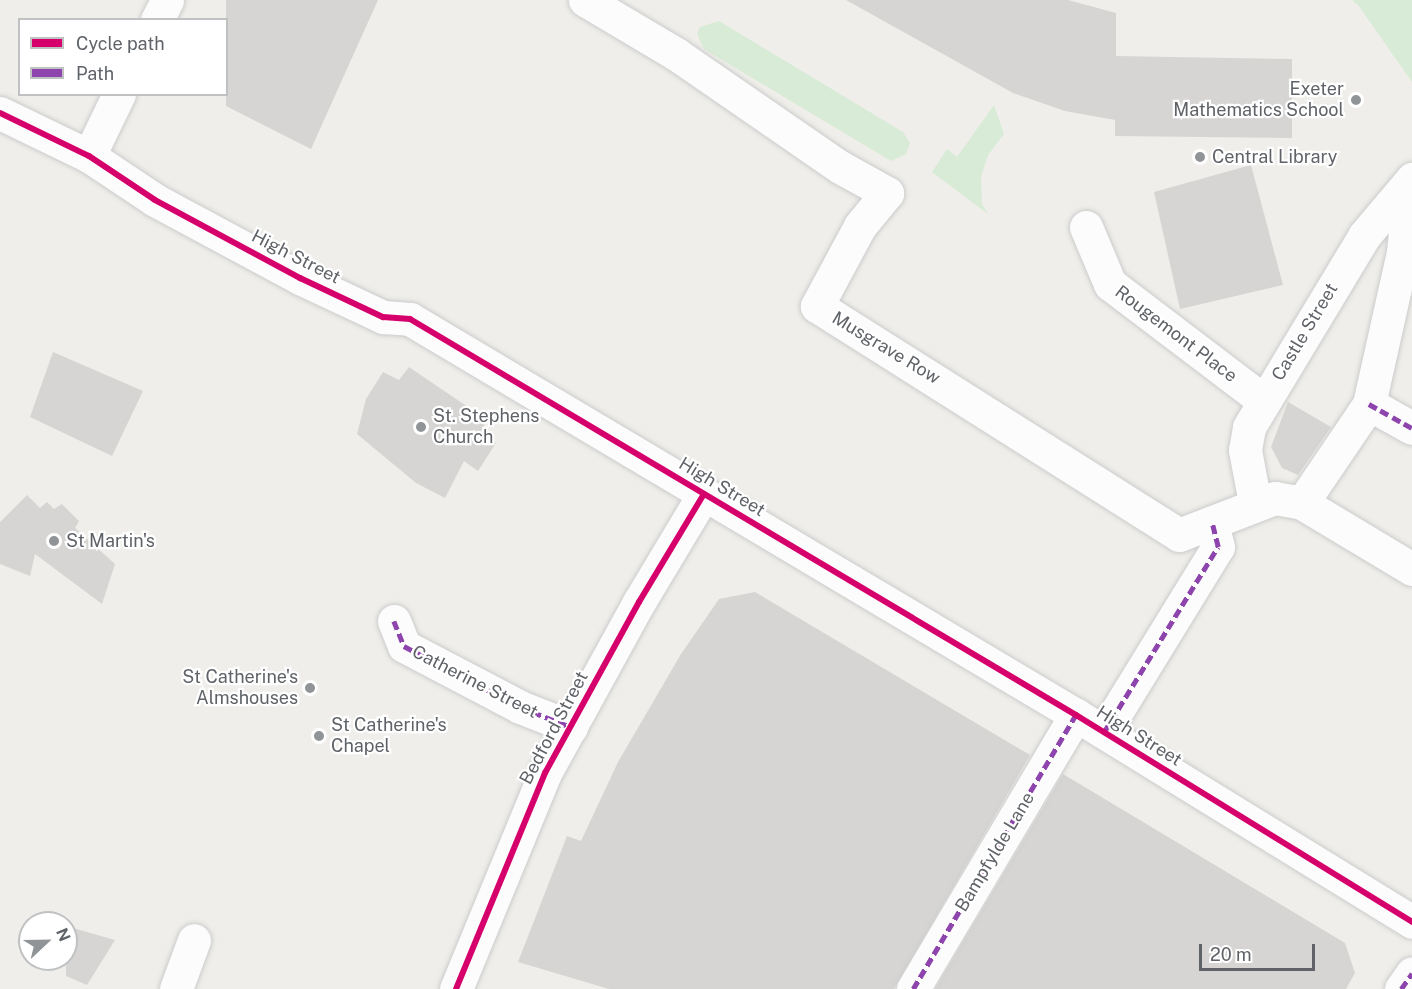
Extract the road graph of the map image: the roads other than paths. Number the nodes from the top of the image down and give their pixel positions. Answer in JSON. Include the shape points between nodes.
{"nodes":[{"id":1,"x":167,"y":0,"type":"edge"},
{"id":2,"x":585,"y":0,"type":"edge"},
{"id":3,"x":158,"y":18,"type":"edge"},
{"id":4,"x":118,"y":96,"type":"edge"},
{"id":5,"x":0,"y":113,"type":"edge"},
{"id":6,"x":89,"y":156,"type":"junction"},
{"id":7,"x":1411,"y":181,"type":"edge"},
{"id":8,"x":1086,"y":227,"type":"dead end"},
{"id":9,"x":1263,"y":400,"type":"junction"},
{"id":10,"x":1369,"y":404,"type":"junction"},
{"id":11,"x":1412,"y":428,"type":"edge"},
{"id":12,"x":704,"y":494,"type":"junction"},
{"id":13,"x":1254,"y":503,"type":"junction"},
{"id":14,"x":1302,"y":503,"type":"junction"},
{"id":15,"x":1212,"y":523,"type":"junction"},
{"id":16,"x":1412,"y":569,"type":"edge"},
{"id":17,"x":394,"y":621,"type":"dead end"},
{"id":18,"x":1076,"y":715,"type":"junction"},
{"id":19,"x":571,"y":727,"type":"junction"},
{"id":20,"x":1104,"y":732,"type":"junction"},
{"id":21,"x":1412,"y":922,"type":"edge"},
{"id":22,"x":194,"y":940,"type":"dead end"},
{"id":23,"x":1412,"y":972,"type":"edge"},
{"id":24,"x":176,"y":989,"type":"edge"},
{"id":25,"x":457,"y":989,"type":"edge"},
{"id":26,"x":913,"y":989,"type":"edge"},
{"id":27,"x":1401,"y":989,"type":"edge"}],
"edges":[{"from":1,"to":3,"type":"street"},
{"from":2,"to":15,"type":"street","name":"Musgrave Row","via":[[887,193],[860,226],[817,306],[1179,535]]},
{"from":4,"to":6,"type":"street"},
{"from":5,"to":6,"type":"street","name":"High Street"},
{"from":6,"to":12,"type":"street","name":"High Street","via":[[155,200],[300,278],[383,316],[410,319]]},
{"from":7,"to":9,"type":"street","name":"Castle Street","via":[[1364,236]]},
{"from":7,"to":10,"type":"street","via":[[1403,252]]},
{"from":8,"to":9,"type":"street","name":"Rougemont Place","via":[[1110,284]]},
{"from":9,"to":13,"type":"street","name":"Castle Street","via":[[1249,427],[1245,450]]},
{"from":10,"to":11,"type":"street"},
{"from":10,"to":14,"type":"street"},
{"from":12,"to":18,"type":"street","name":"High Street"},
{"from":12,"to":19,"type":"street","name":"Bedford Street"},
{"from":13,"to":14,"type":"street","name":"Musgrave Row","via":[[1275,498]]},
{"from":13,"to":15,"type":"street","name":"Musgrave Row"},
{"from":14,"to":16,"type":"street"},
{"from":15,"to":20,"type":"street","via":[[1218,547]]},
{"from":17,"to":19,"type":"street","name":"Catherine Street","via":[[404,646],[520,707]]},
{"from":18,"to":20,"type":"street","name":"High Street"},
{"from":18,"to":26,"type":"street","name":"Bampfylde Lane"},
{"from":19,"to":25,"type":"street","name":"Bedford Street","via":[[545,773]]},
{"from":20,"to":21,"type":"street","name":"High Street"},
{"from":22,"to":24,"type":"street"},
{"from":23,"to":27,"type":"street"}]}
